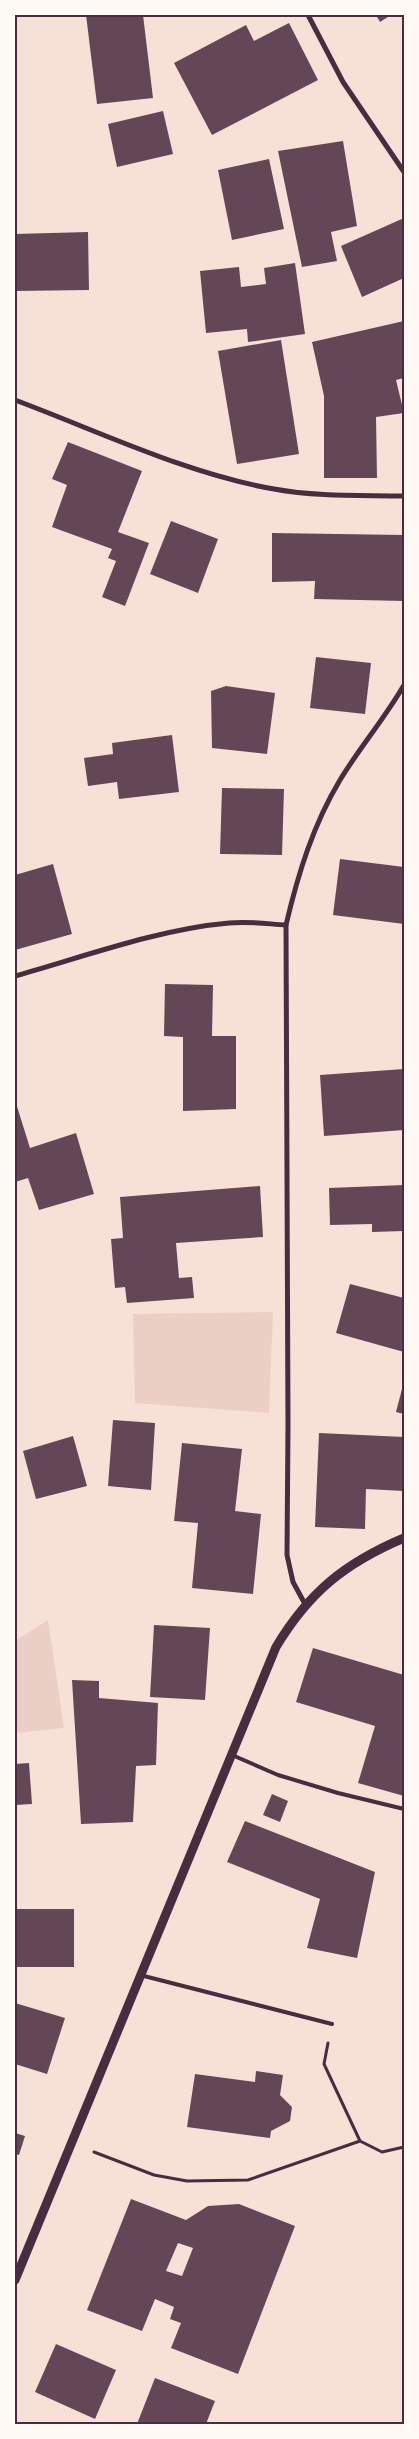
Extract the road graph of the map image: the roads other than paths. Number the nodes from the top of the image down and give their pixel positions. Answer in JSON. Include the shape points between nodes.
{"nodes":[{"id":1,"x":308,"y":15,"type":"edge"},
{"id":2,"x":404,"y":172,"type":"edge"},
{"id":3,"x":15,"y":400,"type":"edge"},
{"id":4,"x":404,"y":496,"type":"edge"},
{"id":5,"x":404,"y":685,"type":"edge"},
{"id":6,"x":286,"y":925,"type":"junction"},
{"id":7,"x":15,"y":976,"type":"edge"},
{"id":8,"x":404,"y":1538,"type":"edge"},
{"id":9,"x":305,"y":1604,"type":"junction"},
{"id":10,"x":230,"y":1754,"type":"junction"},
{"id":11,"x":404,"y":1809,"type":"edge"},
{"id":12,"x":140,"y":1975,"type":"junction"},
{"id":13,"x":332,"y":2024,"type":"road end"},
{"id":14,"x":15,"y":2280,"type":"edge"}],
"edges":[{"from":1,"to":2,"type":"street","via":[[343,82]]},
{"from":3,"to":4,"type":"street","via":[[227,479],[310,494]]},
{"from":5,"to":6,"type":"street","via":[[340,780],[322,813],[298,872]]},
{"from":6,"to":7,"type":"street","via":[[232,922],[202,926]]},
{"from":6,"to":9,"type":"street","via":[[287,1555],[293,1582]]},
{"from":8,"to":9,"type":"street","via":[[367,1555]]},
{"from":9,"to":10,"type":"street","via":[[276,1647]]},
{"from":10,"to":11,"type":"lane","via":[[278,1775]]},
{"from":10,"to":12,"type":"street"},
{"from":12,"to":13,"type":"lane"},
{"from":12,"to":14,"type":"street"}]}
